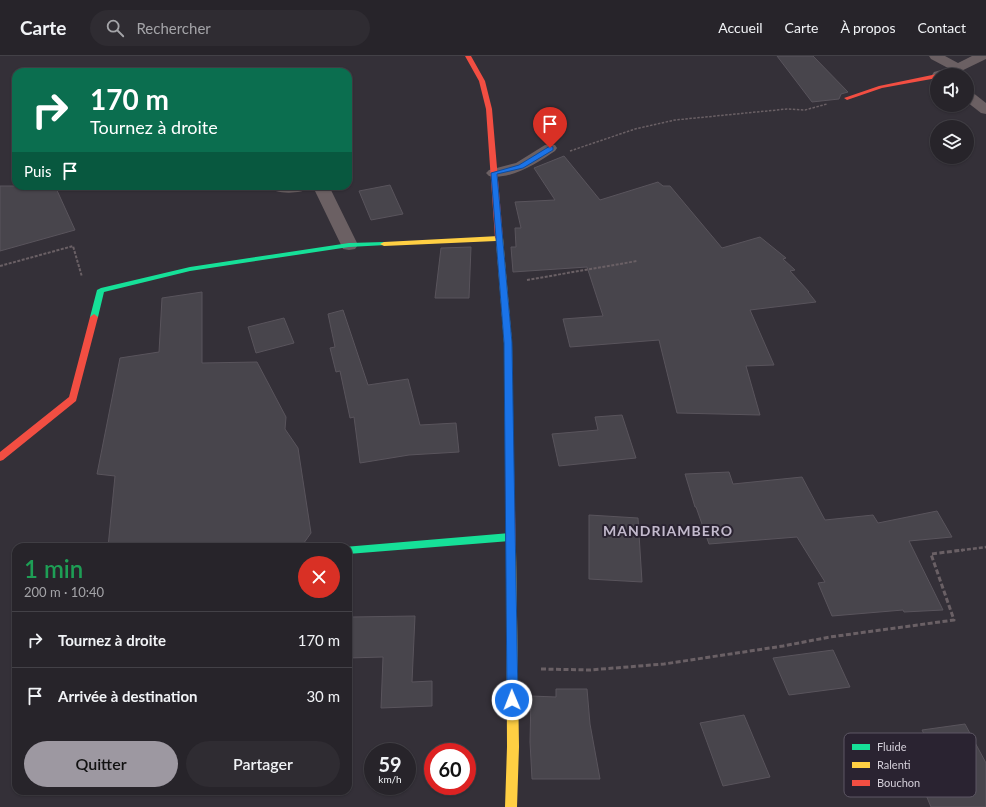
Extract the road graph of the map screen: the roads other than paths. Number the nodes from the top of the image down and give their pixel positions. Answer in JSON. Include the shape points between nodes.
{"nodes":[{"id":1,"x":468,"y":56,"type":"edge"},
{"id":2,"x":935,"y":56,"type":"edge"},
{"id":3,"x":982,"y":58,"type":"edge"},
{"id":4,"x":943,"y":68,"type":"edge"},
{"id":5,"x":958,"y":68,"type":"edge"},
{"id":6,"x":930,"y":76,"type":"edge"},
{"id":7,"x":847,"y":98,"type":"road end"},
{"id":8,"x":974,"y":101,"type":"edge"},
{"id":9,"x":986,"y":110,"type":"edge"},
{"id":10,"x":550,"y":148,"type":"dead end"},
{"id":11,"x":494,"y":173,"type":"junction"},
{"id":12,"x":323,"y":190,"type":"edge"},
{"id":13,"x":499,"y":239,"type":"junction"},
{"id":14,"x":349,"y":245,"type":"junction"},
{"id":15,"x":0,"y":457,"type":"edge"},
{"id":16,"x":510,"y":537,"type":"junction"},
{"id":17,"x":352,"y":550,"type":"edge"},
{"id":18,"x":511,"y":807,"type":"edge"}],
"edges":[{"from":1,"to":11,"type":"main road","via":[[482,81],[489,109]]},
{"from":2,"to":4,"type":"street"},
{"from":3,"to":5,"type":"street"},
{"from":6,"to":7,"type":"main road","via":[[881,87]]},
{"from":8,"to":9,"type":"street"},
{"from":10,"to":11,"type":"street","via":[[521,166]]},
{"from":11,"to":13,"type":"main road"},
{"from":12,"to":14,"type":"street"},
{"from":13,"to":14,"type":"main road"},
{"from":13,"to":16,"type":"main road","via":[[508,343]]},
{"from":14,"to":15,"type":"main road","via":[[190,269],[101,290],[73,399]]},
{"from":16,"to":17,"type":"main road"},
{"from":16,"to":18,"type":"main road","via":[[513,747]]}]}
